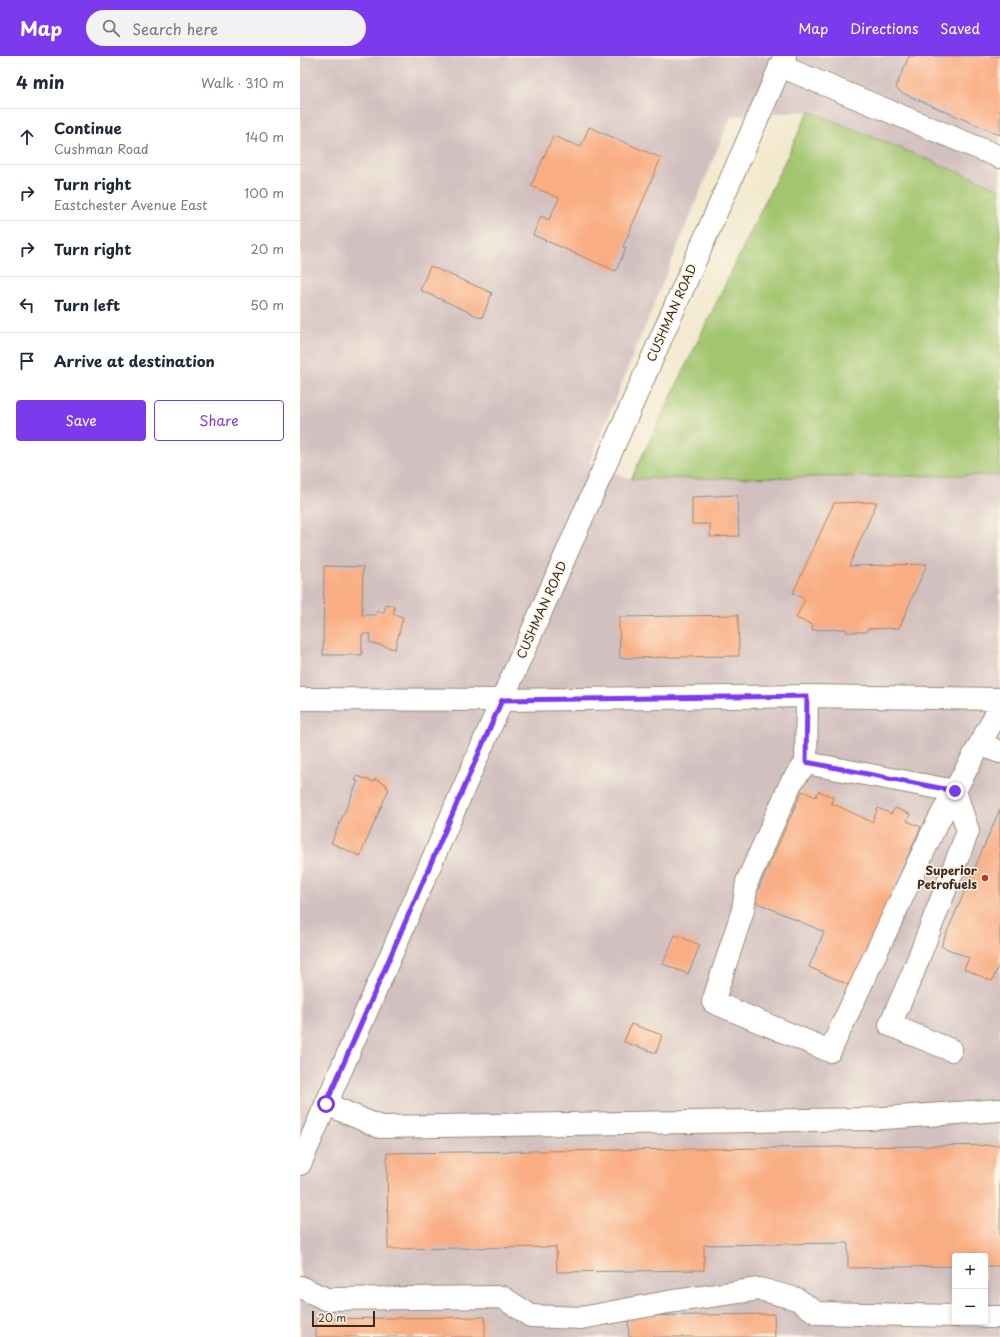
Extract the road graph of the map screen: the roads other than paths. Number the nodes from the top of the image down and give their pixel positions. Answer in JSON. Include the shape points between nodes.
{"nodes":[{"id":1,"x":782,"y":61,"type":"edge"},
{"id":2,"x":1000,"y":157,"type":"edge"},
{"id":3,"x":807,"y":696,"type":"junction"},
{"id":4,"x":300,"y":699,"type":"edge"},
{"id":5,"x":1000,"y":699,"type":"edge"},
{"id":6,"x":502,"y":700,"type":"junction"},
{"id":7,"x":1000,"y":707,"type":"edge"},
{"id":8,"x":980,"y":744,"type":"junction"},
{"id":9,"x":1000,"y":752,"type":"edge"},
{"id":10,"x":806,"y":762,"type":"junction"},
{"id":11,"x":955,"y":791,"type":"junction"},
{"id":12,"x":951,"y":1050,"type":"dead end"},
{"id":13,"x":326,"y":1104,"type":"junction"},
{"id":14,"x":1000,"y":1110,"type":"edge"},
{"id":15,"x":300,"y":1164,"type":"edge"},
{"id":16,"x":300,"y":1287,"type":"edge"},
{"id":17,"x":952,"y":1316,"type":"edge"},
{"id":18,"x":988,"y":1317,"type":"edge"},
{"id":19,"x":1000,"y":1317,"type":"edge"}],
"edges":[{"from":1,"to":2,"type":"street"},
{"from":1,"to":6,"type":"street","name":"CUSHMAN ROAD"},
{"from":3,"to":5,"type":"street"},
{"from":3,"to":6,"type":"street"},
{"from":3,"to":10,"type":"street"},
{"from":4,"to":6,"type":"street"},
{"from":6,"to":13,"type":"street","name":"CUSHMAN ROAD"},
{"from":7,"to":8,"type":"street"},
{"from":8,"to":9,"type":"street"},
{"from":8,"to":11,"type":"street"},
{"from":10,"to":11,"type":"street"},
{"from":10,"to":11,"type":"street","via":[[791,783],[747,882],[743,910],[713,1002],[830,1051],[930,836]]},
{"from":11,"to":12,"type":"street","via":[[968,831],[890,1025]]},
{"from":13,"to":14,"type":"street","via":[[380,1127],[870,1119]]},
{"from":13,"to":15,"type":"street","name":"CUSHMAN ROAD"},
{"from":16,"to":17,"type":"street","via":[[326,1299],[502,1297],[531,1316],[581,1318],[759,1289],[797,1299],[817,1313]]},
{"from":18,"to":19,"type":"street"}]}
